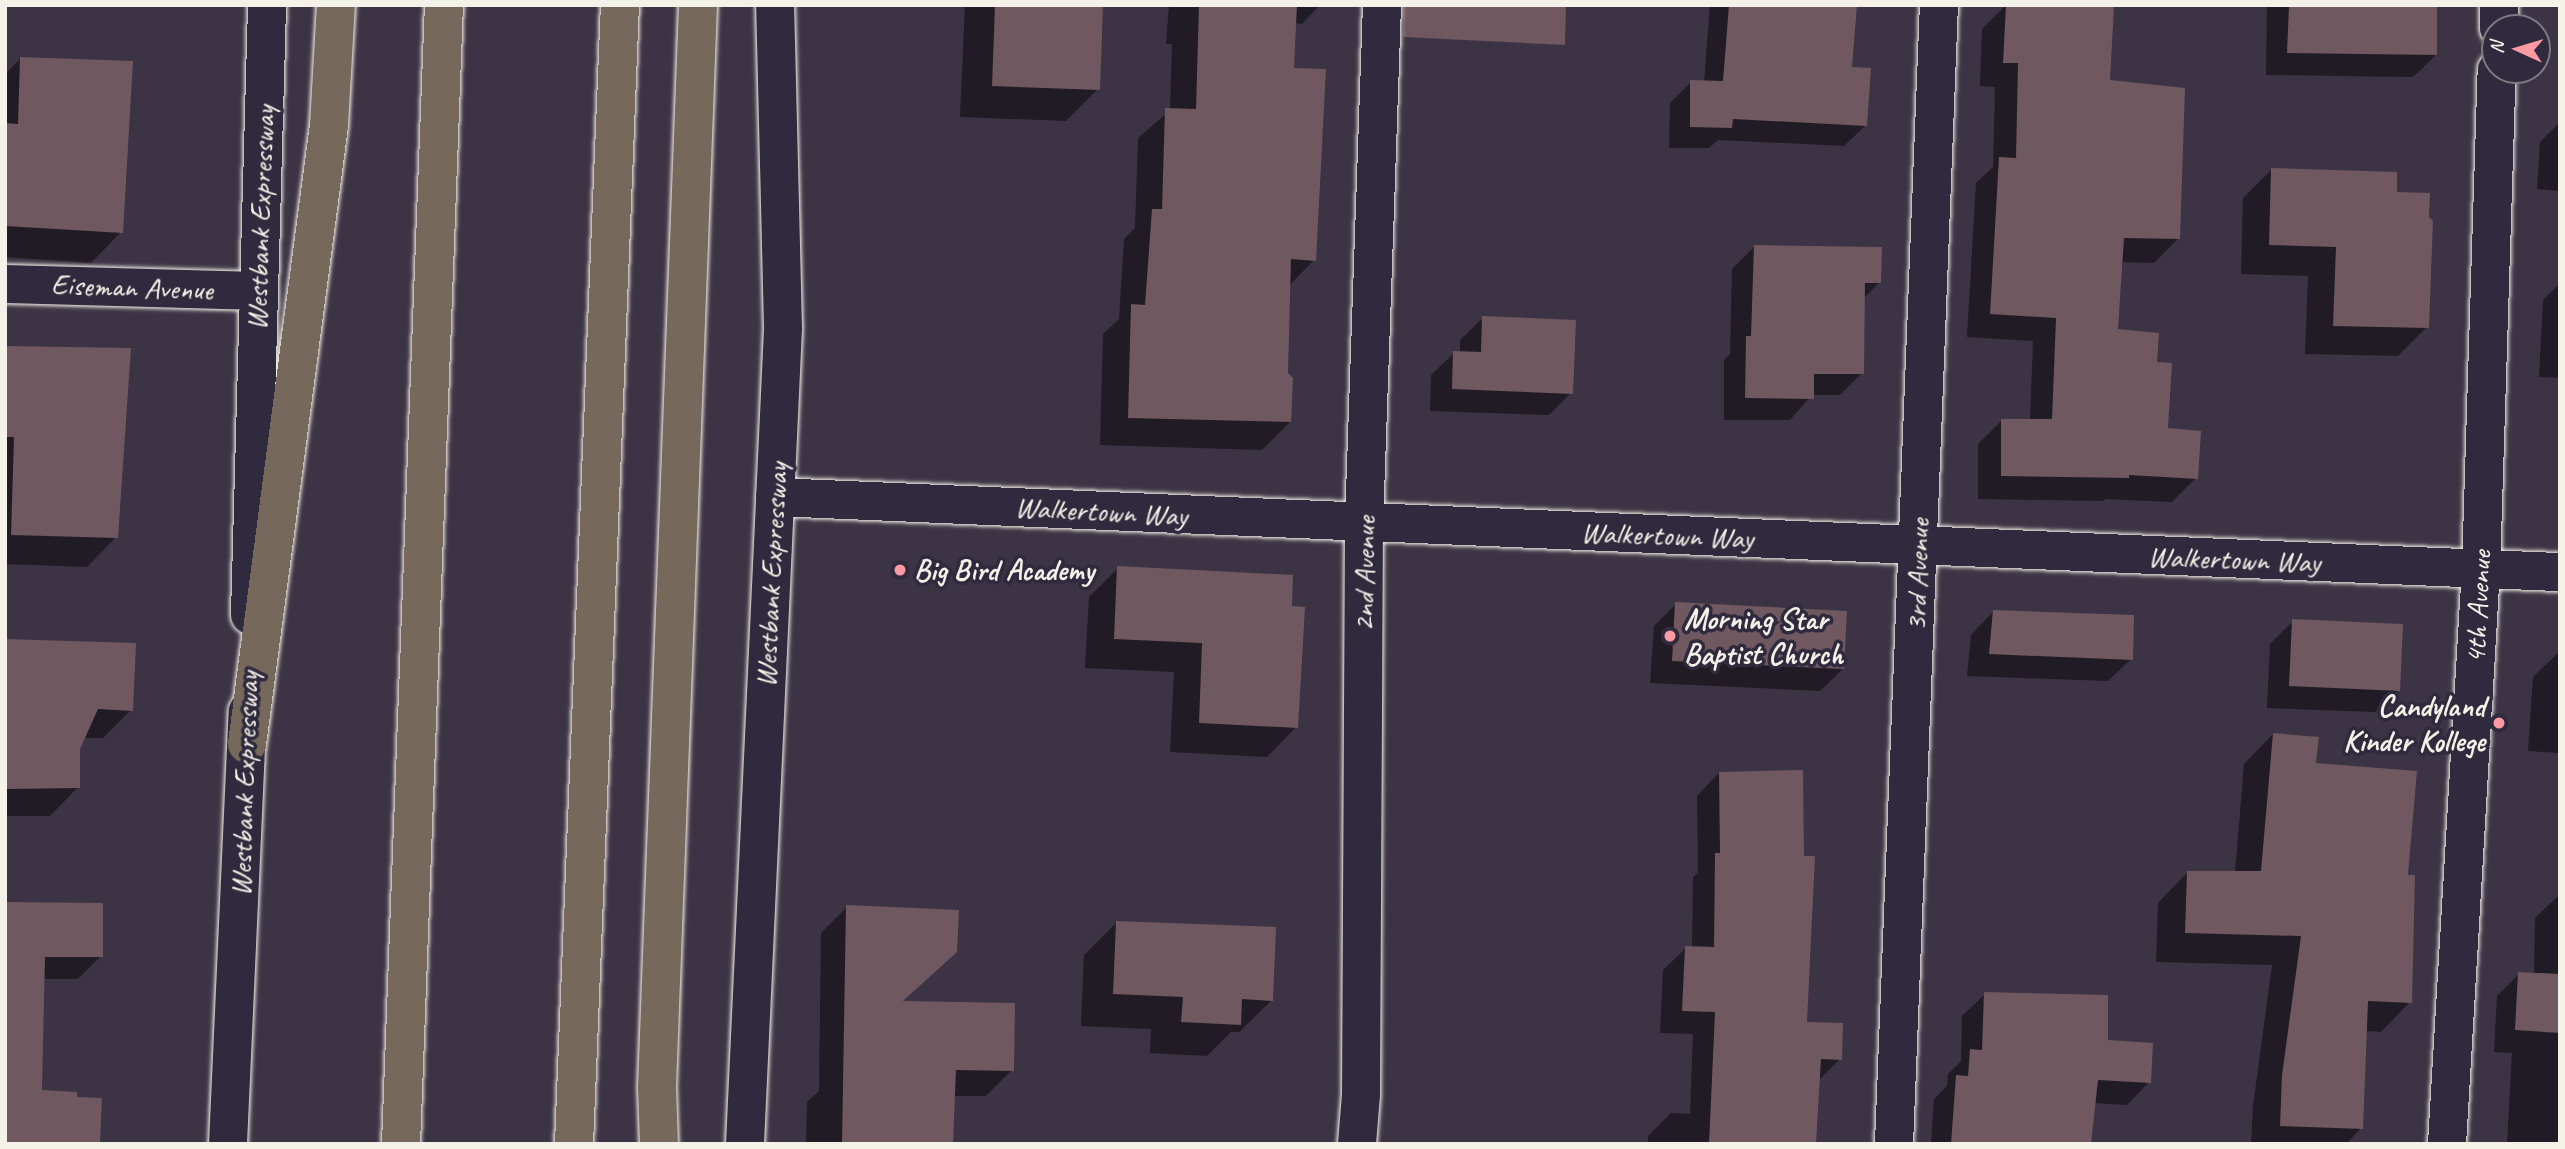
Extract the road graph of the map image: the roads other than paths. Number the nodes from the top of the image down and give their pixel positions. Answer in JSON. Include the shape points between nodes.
{"nodes":[{"id":1,"x":267,"y":5,"type":"edge"},
{"id":2,"x":336,"y":5,"type":"edge"},
{"id":3,"x":444,"y":5,"type":"edge"},
{"id":4,"x":620,"y":5,"type":"edge"},
{"id":5,"x":698,"y":5,"type":"edge"},
{"id":6,"x":775,"y":5,"type":"edge"},
{"id":7,"x":1382,"y":5,"type":"edge"},
{"id":8,"x":1939,"y":5,"type":"edge"},
{"id":9,"x":2497,"y":84,"type":"edge"},
{"id":10,"x":5,"y":284,"type":"edge"},
{"id":11,"x":258,"y":291,"type":"junction"},
{"id":12,"x":775,"y":497,"type":"junction"},
{"id":13,"x":1364,"y":523,"type":"junction"},
{"id":14,"x":1918,"y":545,"type":"junction"},
{"id":15,"x":2480,"y":569,"type":"junction"},
{"id":16,"x":2560,"y":572,"type":"edge"},
{"id":17,"x":247,"y":744,"type":"junction"},
{"id":18,"x":228,"y":1144,"type":"edge"},
{"id":19,"x":401,"y":1144,"type":"edge"},
{"id":20,"x":575,"y":1144,"type":"edge"},
{"id":21,"x":659,"y":1144,"type":"edge"},
{"id":22,"x":744,"y":1144,"type":"edge"},
{"id":23,"x":1357,"y":1144,"type":"edge"},
{"id":24,"x":1894,"y":1144,"type":"edge"},
{"id":25,"x":2447,"y":1144,"type":"edge"}],
"edges":[{"from":1,"to":11,"type":"street","name":"Westbank Expressway"},
{"from":2,"to":17,"type":"highway","via":[[329,125]]},
{"from":3,"to":19,"type":"highway"},
{"from":4,"to":20,"type":"highway"},
{"from":5,"to":21,"type":"highway","via":[[657,1087]]},
{"from":6,"to":12,"type":"street","name":"Westbank Expressway","via":[[783,328]]},
{"from":7,"to":13,"type":"street","name":"2nd Avenue"},
{"from":8,"to":14,"type":"street","name":"3rd Avenue"},
{"from":9,"to":15,"type":"street","name":"4th Avenue"},
{"from":10,"to":11,"type":"street","name":"Eiseman Avenue"},
{"from":11,"to":17,"type":"street","name":"Westbank Expressway"},
{"from":12,"to":13,"type":"street","name":"Walkertown Way"},
{"from":12,"to":22,"type":"street","name":"Westbank Expressway"},
{"from":13,"to":14,"type":"street","name":"Walkertown Way"},
{"from":13,"to":23,"type":"street","name":"2nd Avenue"},
{"from":14,"to":15,"type":"street","name":"Walkertown Way"},
{"from":14,"to":24,"type":"street","name":"3rd Avenue"},
{"from":15,"to":16,"type":"street","name":"Walkertown Way"},
{"from":15,"to":25,"type":"street","name":"4th Avenue"},
{"from":17,"to":18,"type":"street","name":"Westbank Expressway"}]}
